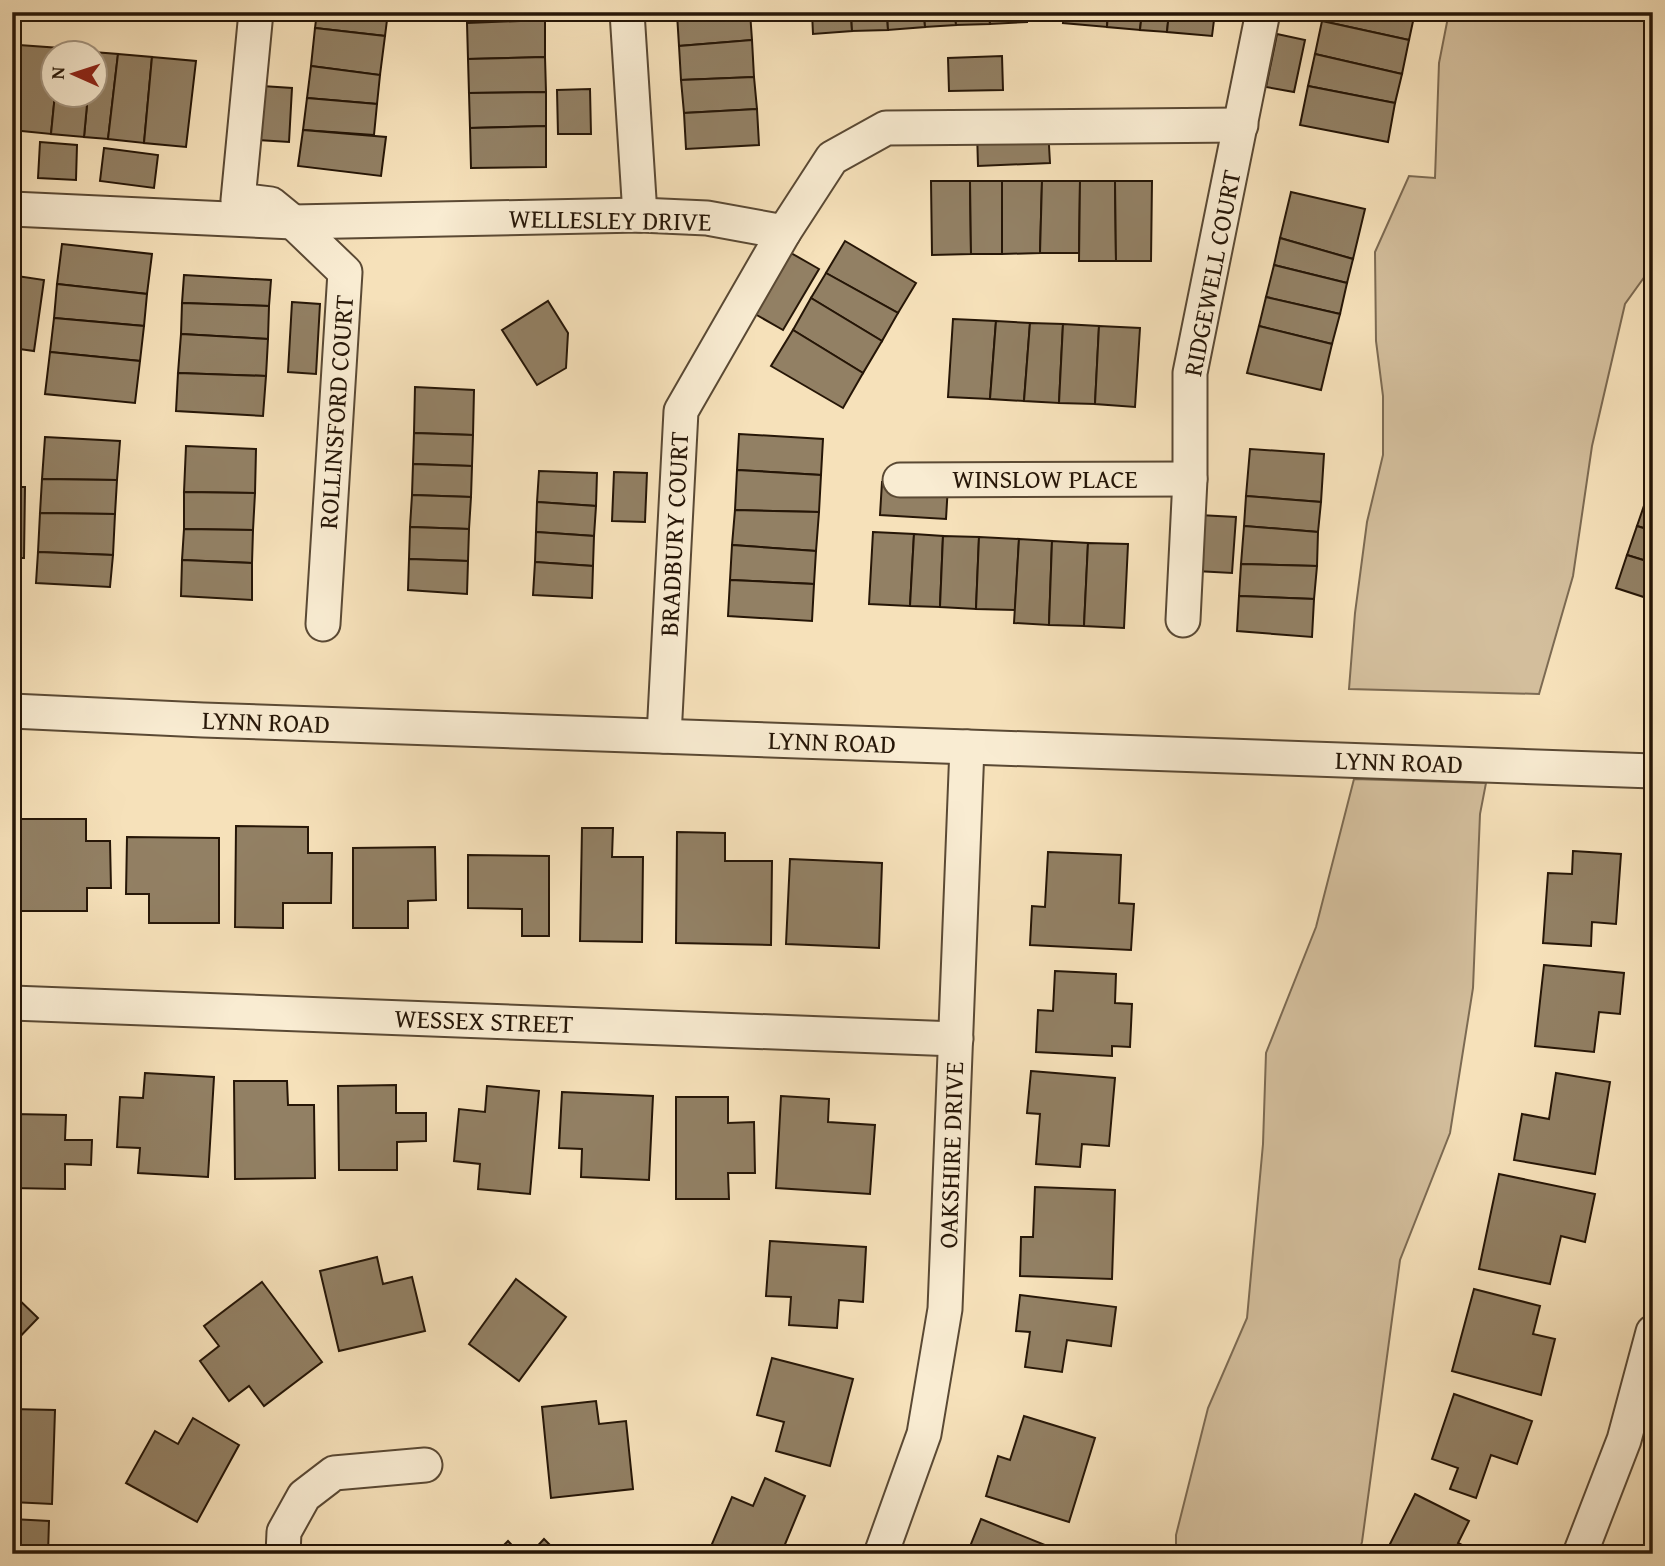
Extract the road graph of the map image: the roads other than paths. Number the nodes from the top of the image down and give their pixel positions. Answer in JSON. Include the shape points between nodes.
{"nodes":[{"id":1,"x":256,"y":12,"type":"edge"},
{"id":2,"x":627,"y":12,"type":"edge"},
{"id":3,"x":1264,"y":12,"type":"edge"},
{"id":4,"x":1241,"y":125,"type":"junction"},
{"id":5,"x":12,"y":209,"type":"edge"},
{"id":6,"x":640,"y":215,"type":"junction"},
{"id":7,"x":293,"y":222,"type":"junction"},
{"id":8,"x":784,"y":232,"type":"junction"},
{"id":9,"x":1190,"y":479,"type":"junction"},
{"id":10,"x":900,"y":480,"type":"dead end"},
{"id":11,"x":1183,"y":620,"type":"dead end"},
{"id":12,"x":323,"y":624,"type":"dead end"},
{"id":13,"x":12,"y":711,"type":"edge"},
{"id":14,"x":664,"y":736,"type":"junction"},
{"id":15,"x":967,"y":747,"type":"junction"},
{"id":16,"x":1653,"y":771,"type":"edge"},
{"id":17,"x":12,"y":1003,"type":"edge"},
{"id":18,"x":956,"y":1039,"type":"junction"},
{"id":19,"x":1653,"y":1332,"type":"edge"},
{"id":20,"x":425,"y":1465,"type":"dead end"},
{"id":21,"x":283,"y":1554,"type":"edge"},
{"id":22,"x":881,"y":1554,"type":"edge"},
{"id":23,"x":1580,"y":1554,"type":"edge"}],
"edges":[{"from":1,"to":7,"type":"street","name":"ROLLINSFORD COURT","via":[[238,200],[271,204]]},
{"from":2,"to":6,"type":"street"},
{"from":3,"to":4,"type":"street","name":"RIDGEWELL COURT"},
{"from":4,"to":8,"type":"street","via":[[886,128],[832,158]]},
{"from":4,"to":9,"type":"street","name":"RIDGEWELL COURT","via":[[1190,373]]},
{"from":5,"to":7,"type":"street","name":"WELLESLEY DRIVE"},
{"from":6,"to":7,"type":"street","name":"WELLESLEY DRIVE"},
{"from":6,"to":8,"type":"street","name":"WELLESLEY DRIVE","via":[[707,218]]},
{"from":7,"to":12,"type":"street","name":"ROLLINSFORD COURT","via":[[345,272]]},
{"from":8,"to":14,"type":"street","name":"BRADBURY COURT","via":[[681,411]]},
{"from":9,"to":10,"type":"street","name":"WINSLOW PLACE"},
{"from":9,"to":11,"type":"street","name":"RIDGEWELL COURT"},
{"from":13,"to":14,"type":"street","name":"LYNN ROAD"},
{"from":14,"to":15,"type":"street","name":"LYNN ROAD"},
{"from":15,"to":16,"type":"street","name":"LYNN ROAD"},
{"from":15,"to":18,"type":"street","name":"OAKSHIRE DRIVE"},
{"from":17,"to":18,"type":"street","name":"WESSEX STREET"},
{"from":18,"to":22,"type":"street","name":"OAKSHIRE DRIVE","via":[[945,1309],[924,1434]]},
{"from":19,"to":23,"type":"street","via":[[1624,1440]]},
{"from":20,"to":21,"type":"street","via":[[334,1473],[304,1496],[284,1532]]}]}
